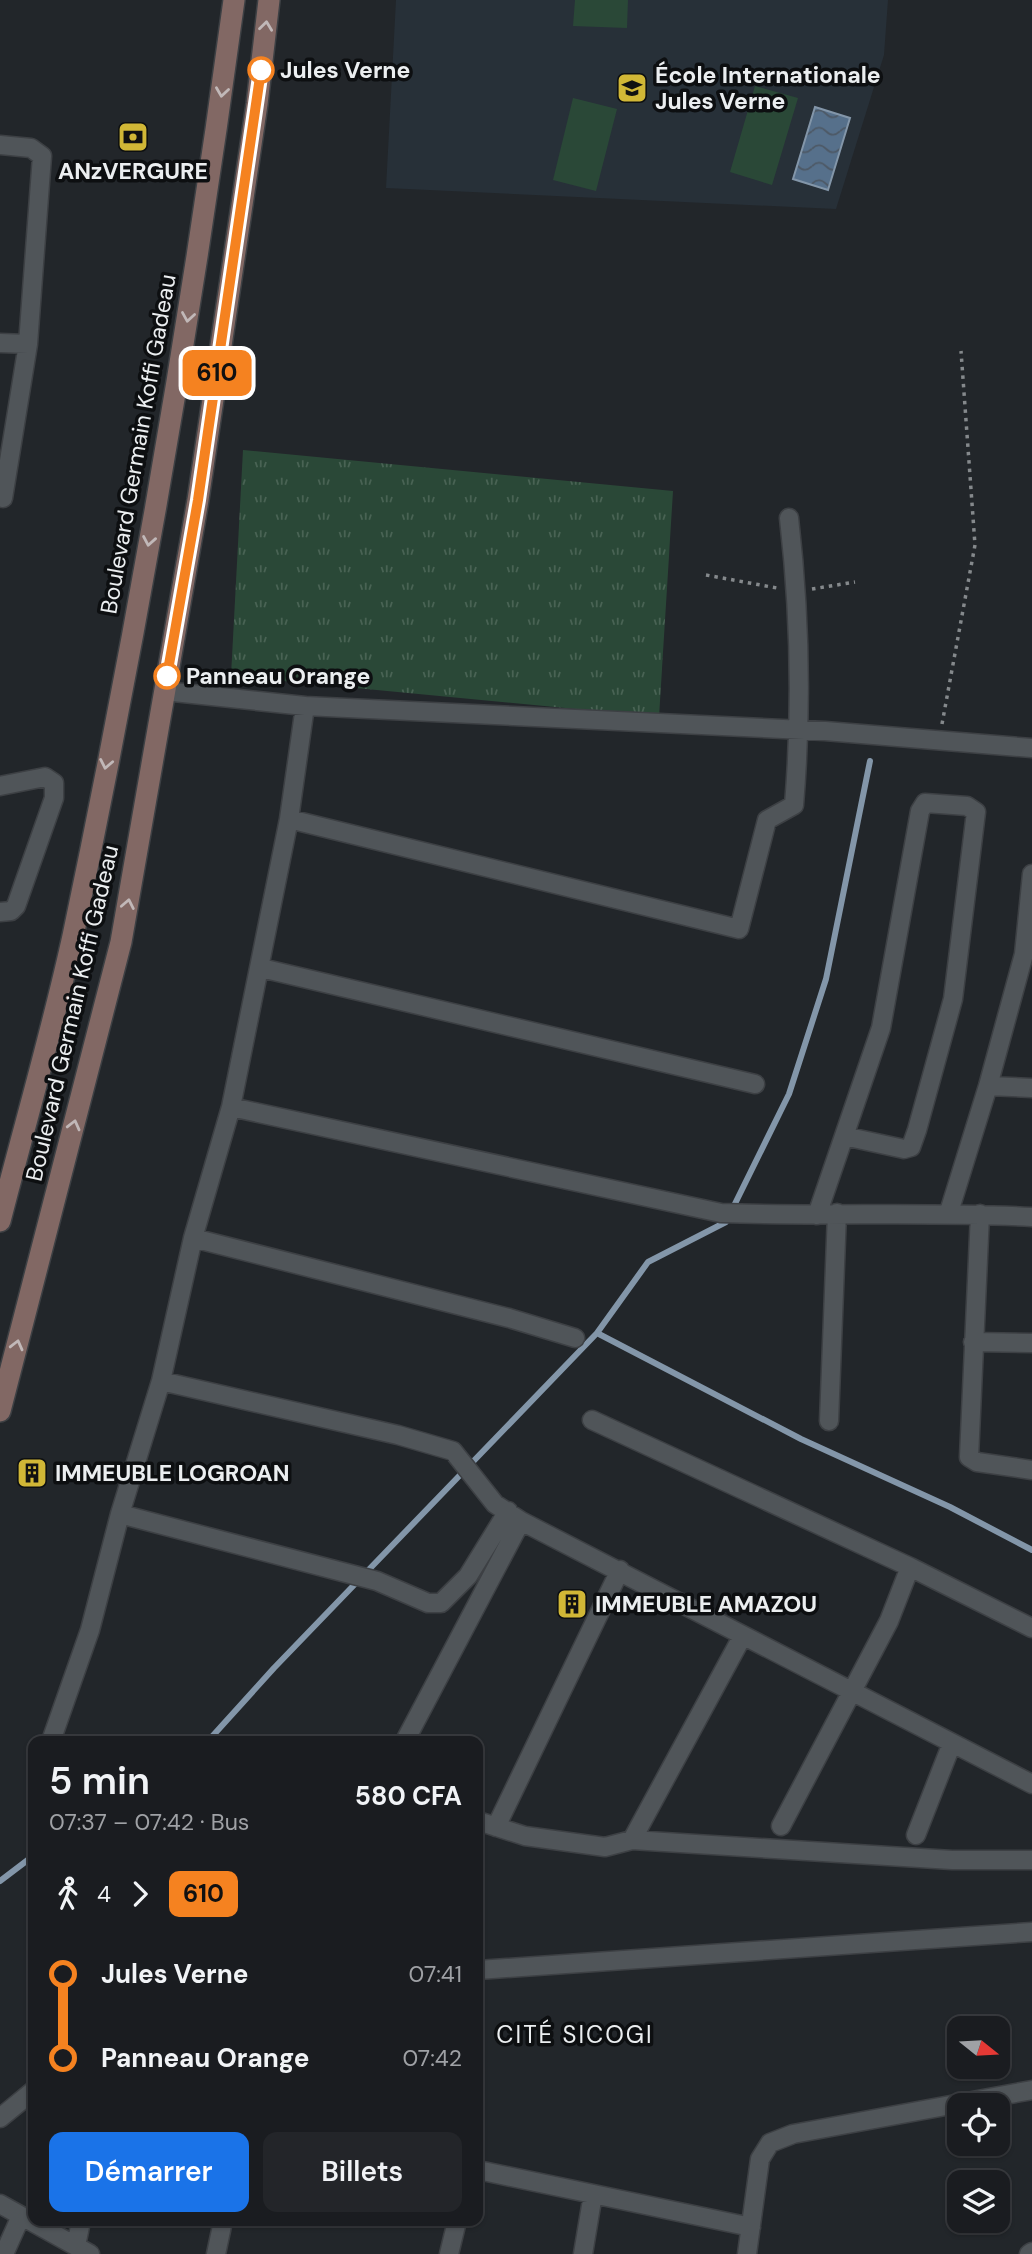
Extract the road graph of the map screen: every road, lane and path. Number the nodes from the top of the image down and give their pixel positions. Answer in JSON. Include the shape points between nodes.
{"nodes":[{"id":1,"x":234,"y":0,"type":"edge"},
{"id":2,"x":269,"y":0,"type":"edge"},
{"id":3,"x":0,"y":145,"type":"edge"},
{"id":4,"x":0,"y":342,"type":"edge"},
{"id":5,"x":28,"y":344,"type":"junction"},
{"id":6,"x":961,"y":351,"type":"dead end"},
{"id":7,"x":3,"y":498,"type":"dead end"},
{"id":8,"x":789,"y":518,"type":"dead end"},
{"id":9,"x":164,"y":691,"type":"junction"},
{"id":10,"x":305,"y":706,"type":"junction"},
{"id":11,"x":800,"y":730,"type":"junction"},
{"id":12,"x":939,"y":740,"type":"junction"},
{"id":13,"x":1032,"y":748,"type":"edge"},
{"id":14,"x":0,"y":786,"type":"edge"},
{"id":15,"x":289,"y":819,"type":"junction"},
{"id":16,"x":1032,"y":874,"type":"edge"},
{"id":17,"x":0,"y":912,"type":"edge"},
{"id":18,"x":1028,"y":954,"type":"edge"},
{"id":19,"x":261,"y":968,"type":"junction"},
{"id":20,"x":755,"y":1084,"type":"dead end"},
{"id":21,"x":988,"y":1086,"type":"junction"},
{"id":22,"x":1032,"y":1088,"type":"edge"},
{"id":23,"x":231,"y":1107,"type":"junction"},
{"id":24,"x":844,"y":1136,"type":"junction"},
{"id":25,"x":949,"y":1212,"type":"junction"},
{"id":26,"x":837,"y":1213,"type":"junction"},
{"id":27,"x":980,"y":1214,"type":"junction"},
{"id":28,"x":817,"y":1215,"type":"junction"},
{"id":29,"x":1032,"y":1217,"type":"edge"},
{"id":30,"x":0,"y":1221,"type":"edge"},
{"id":31,"x":193,"y":1238,"type":"junction"},
{"id":32,"x":575,"y":1338,"type":"dead end"},
{"id":33,"x":974,"y":1342,"type":"junction"},
{"id":34,"x":1032,"y":1343,"type":"edge"},
{"id":35,"x":161,"y":1381,"type":"junction"},
{"id":36,"x":0,"y":1411,"type":"edge"},
{"id":37,"x":592,"y":1420,"type":"dead end"},
{"id":38,"x":829,"y":1421,"type":"dead end"},
{"id":39,"x":1032,"y":1470,"type":"edge"},
{"id":40,"x":508,"y":1512,"type":"junction"},
{"id":41,"x":120,"y":1514,"type":"junction"},
{"id":42,"x":910,"y":1567,"type":"junction"},
{"id":43,"x":620,"y":1570,"type":"junction"},
{"id":44,"x":1032,"y":1629,"type":"edge"},
{"id":45,"x":743,"y":1637,"type":"junction"},
{"id":46,"x":851,"y":1692,"type":"junction"},
{"id":47,"x":53,"y":1736,"type":"edge"},
{"id":48,"x":407,"y":1736,"type":"edge"},
{"id":49,"x":952,"y":1743,"type":"junction"},
{"id":50,"x":1032,"y":1784,"type":"edge"},
{"id":51,"x":483,"y":1823,"type":"edge"},
{"id":52,"x":781,"y":1826,"type":"dead end"},
{"id":53,"x":496,"y":1827,"type":"junction"},
{"id":54,"x":916,"y":1835,"type":"dead end"},
{"id":55,"x":632,"y":1840,"type":"junction"},
{"id":56,"x":1032,"y":1860,"type":"edge"},
{"id":57,"x":1032,"y":1932,"type":"edge"},
{"id":58,"x":483,"y":1970,"type":"edge"},
{"id":59,"x":1032,"y":2090,"type":"edge"},
{"id":60,"x":28,"y":2095,"type":"edge"},
{"id":61,"x":0,"y":2118,"type":"edge"},
{"id":62,"x":483,"y":2171,"type":"edge"},
{"id":63,"x":593,"y":2194,"type":"junction"},
{"id":64,"x":0,"y":2204,"type":"edge"},
{"id":65,"x":21,"y":2216,"type":"junction"},
{"id":66,"x":28,"y":2220,"type":"edge"},
{"id":67,"x":39,"y":2226,"type":"edge"},
{"id":68,"x":81,"y":2226,"type":"edge"},
{"id":69,"x":222,"y":2226,"type":"edge"},
{"id":70,"x":456,"y":2226,"type":"edge"},
{"id":71,"x":751,"y":2227,"type":"junction"},
{"id":72,"x":83,"y":2250,"type":"edge"},
{"id":73,"x":4,"y":2254,"type":"edge"},
{"id":74,"x":216,"y":2254,"type":"edge"},
{"id":75,"x":450,"y":2254,"type":"edge"},
{"id":76,"x":583,"y":2254,"type":"edge"},
{"id":77,"x":747,"y":2254,"type":"edge"}],
"edges":[{"from":1,"to":30,"type":"main road","name":"Boulevard Germain Koffi Gadeau","one_way":true,"via":[[189,306],[129,653],[72,939]]},
{"from":9,"to":2,"type":"main road","name":"Boulevard Germain Koffi Gadeau","one_way":true,"via":[[198,500]]},
{"from":3,"to":5,"type":"street","via":[[30,148],[42,156]]},
{"from":4,"to":5,"type":"street"},
{"from":5,"to":7,"type":"street"},
{"from":6,"to":12,"type":"path","via":[[975,545]]},
{"from":8,"to":11,"type":"street","via":[[798,592]]},
{"from":9,"to":10,"type":"street"},
{"from":36,"to":9,"type":"main road","name":"Boulevard Germain Koffi Gadeau","one_way":true,"via":[[121,942]]},
{"from":10,"to":11,"type":"street"},
{"from":10,"to":15,"type":"street"},
{"from":11,"to":12,"type":"street"},
{"from":11,"to":15,"type":"street","via":[[794,805],[767,820],[739,929]]},
{"from":12,"to":13,"type":"street"},
{"from":14,"to":17,"type":"street","via":[[45,777],[54,783],[54,799],[16,906]]},
{"from":15,"to":19,"type":"street"},
{"from":16,"to":18,"type":"street"},
{"from":18,"to":21,"type":"street"},
{"from":19,"to":20,"type":"street"},
{"from":19,"to":23,"type":"street"},
{"from":21,"to":22,"type":"street"},
{"from":21,"to":25,"type":"street"},
{"from":23,"to":28,"type":"street","via":[[720,1213]]},
{"from":23,"to":31,"type":"street"},
{"from":24,"to":24,"type":"street","via":[[881,1028],[920,811],[925,803],[972,808],[953,999],[911,1147]]},
{"from":24,"to":28,"type":"street"},
{"from":25,"to":26,"type":"street"},
{"from":25,"to":27,"type":"street"},
{"from":26,"to":28,"type":"street"},
{"from":26,"to":38,"type":"street"},
{"from":27,"to":29,"type":"street"},
{"from":27,"to":33,"type":"street"},
{"from":31,"to":32,"type":"street"},
{"from":31,"to":35,"type":"street"},
{"from":33,"to":34,"type":"street"},
{"from":33,"to":39,"type":"street","via":[[969,1457]]},
{"from":35,"to":40,"type":"street","via":[[453,1451]]},
{"from":35,"to":41,"type":"street"},
{"from":37,"to":42,"type":"street"},
{"from":40,"to":41,"type":"street","via":[[468,1576],[441,1603],[377,1581]]},
{"from":40,"to":43,"type":"street"},
{"from":40,"to":48,"type":"street"},
{"from":41,"to":47,"type":"street","via":[[90,1630]]},
{"from":42,"to":44,"type":"street"},
{"from":42,"to":46,"type":"street","via":[[889,1621]]},
{"from":43,"to":45,"type":"street"},
{"from":43,"to":53,"type":"street"},
{"from":45,"to":46,"type":"street"},
{"from":45,"to":55,"type":"street"},
{"from":46,"to":49,"type":"street"},
{"from":46,"to":52,"type":"street"},
{"from":49,"to":50,"type":"street"},
{"from":49,"to":54,"type":"street"},
{"from":51,"to":53,"type":"street"},
{"from":53,"to":55,"type":"street","via":[[525,1836],[605,1847]]},
{"from":55,"to":56,"type":"street","via":[[952,1860]]},
{"from":57,"to":58,"type":"street"},
{"from":59,"to":71,"type":"street","via":[[793,2134],[770,2143],[760,2159]]},
{"from":60,"to":61,"type":"street"},
{"from":62,"to":63,"type":"street"},
{"from":63,"to":71,"type":"street"},
{"from":63,"to":76,"type":"street"},
{"from":64,"to":65,"type":"street"},
{"from":65,"to":66,"type":"street"},
{"from":65,"to":73,"type":"street"},
{"from":67,"to":72,"type":"street"},
{"from":68,"to":72,"type":"street"},
{"from":69,"to":74,"type":"street"},
{"from":70,"to":75,"type":"street"},
{"from":71,"to":77,"type":"street"}]}
